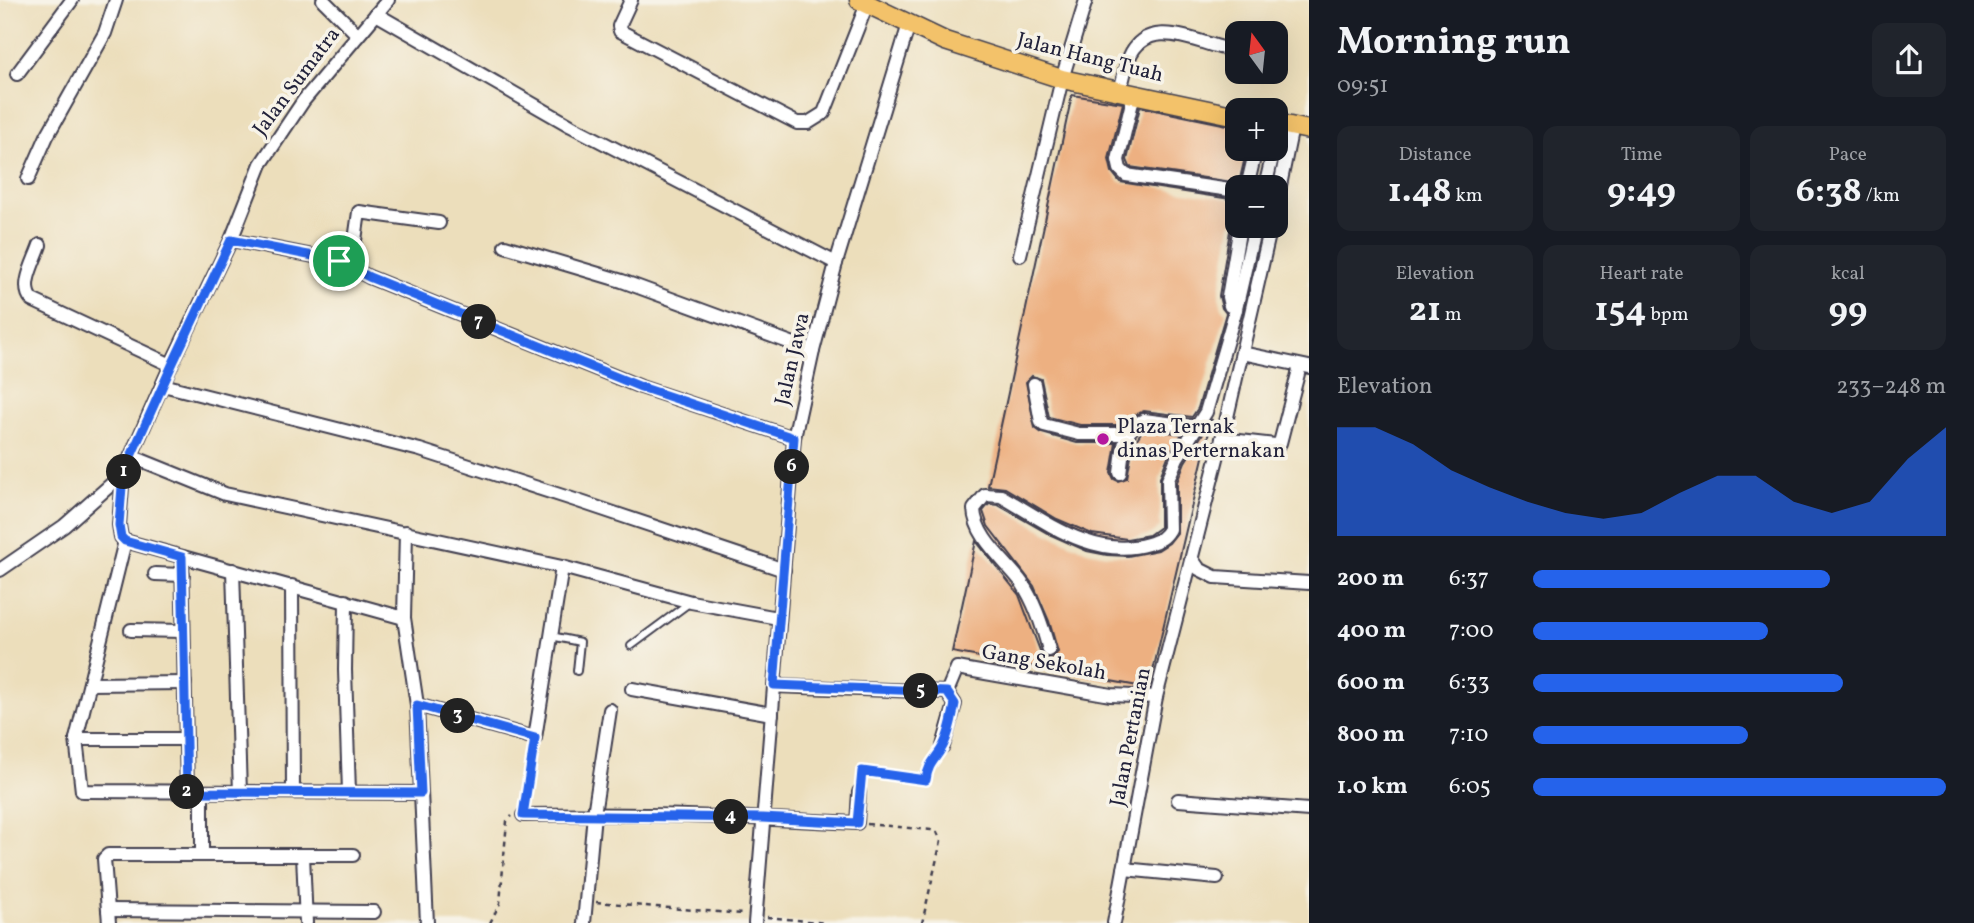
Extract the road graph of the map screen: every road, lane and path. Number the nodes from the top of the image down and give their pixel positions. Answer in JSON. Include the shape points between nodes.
{"nodes":[{"id":1,"x":72,"y":0,"type":"edge"},
{"id":2,"x":116,"y":0,"type":"edge"},
{"id":3,"x":323,"y":0,"type":"edge"},
{"id":4,"x":388,"y":0,"type":"edge"},
{"id":5,"x":631,"y":0,"type":"edge"},
{"id":6,"x":1086,"y":0,"type":"edge"},
{"id":7,"x":863,"y":2,"type":"edge"},
{"id":8,"x":376,"y":14,"type":"junction"},
{"id":9,"x":908,"y":24,"type":"junction"},
{"id":10,"x":358,"y":35,"type":"junction"},
{"id":11,"x":1223,"y":48,"type":"dead end"},
{"id":12,"x":18,"y":74,"type":"dead end"},
{"id":13,"x":1062,"y":79,"type":"junction"},
{"id":14,"x":1127,"y":92,"type":"junction"},
{"id":15,"x":1225,"y":113,"type":"edge"},
{"id":16,"x":29,"y":179,"type":"dead end"},
{"id":17,"x":1225,"y":189,"type":"edge"},
{"id":18,"x":439,"y":223,"type":"dead end"},
{"id":19,"x":1238,"y":238,"type":"edge"},
{"id":20,"x":1252,"y":238,"type":"edge"},
{"id":21,"x":1268,"y":238,"type":"edge"},
{"id":22,"x":231,"y":240,"type":"junction"},
{"id":23,"x":40,"y":245,"type":"dead end"},
{"id":24,"x":505,"y":246,"type":"dead end"},
{"id":25,"x":1020,"y":255,"type":"dead end"},
{"id":26,"x":836,"y":262,"type":"junction"},
{"id":27,"x":351,"y":268,"type":"junction"},
{"id":28,"x":1236,"y":309,"type":"junction"},
{"id":29,"x":813,"y":351,"type":"junction"},
{"id":30,"x":1242,"y":353,"type":"junction"},
{"id":31,"x":172,"y":365,"type":"junction"},
{"id":32,"x":1305,"y":367,"type":"edge"},
{"id":33,"x":1034,"y":384,"type":"dead end"},
{"id":34,"x":163,"y":385,"type":"junction"},
{"id":35,"x":1198,"y":427,"type":"junction"},
{"id":36,"x":1126,"y":434,"type":"junction"},
{"id":37,"x":794,"y":438,"type":"junction"},
{"id":38,"x":1222,"y":439,"type":"junction"},
{"id":39,"x":131,"y":456,"type":"junction"},
{"id":40,"x":1120,"y":473,"type":"dead end"},
{"id":41,"x":123,"y":474,"type":"junction"},
{"id":42,"x":406,"y":533,"type":"junction"},
{"id":43,"x":125,"y":541,"type":"junction"},
{"id":44,"x":182,"y":557,"type":"junction"},
{"id":45,"x":1192,"y":559,"type":"junction"},
{"id":46,"x":562,"y":567,"type":"junction"},
{"id":47,"x":0,"y":570,"type":"edge"},
{"id":48,"x":233,"y":570,"type":"junction"},
{"id":49,"x":784,"y":570,"type":"junction"},
{"id":50,"x":155,"y":574,"type":"dead end"},
{"id":51,"x":183,"y":575,"type":"junction"},
{"id":52,"x":1309,"y":583,"type":"edge"},
{"id":53,"x":292,"y":586,"type":"junction"},
{"id":54,"x":346,"y":601,"type":"junction"},
{"id":55,"x":691,"y":602,"type":"junction"},
{"id":56,"x":404,"y":618,"type":"junction"},
{"id":57,"x":778,"y":618,"type":"junction"},
{"id":58,"x":131,"y":630,"type":"dead end"},
{"id":59,"x":183,"y":631,"type":"junction"},
{"id":60,"x":551,"y":636,"type":"junction"},
{"id":61,"x":631,"y":646,"type":"dead end"},
{"id":62,"x":1049,"y":650,"type":"dead end"},
{"id":63,"x":577,"y":671,"type":"dead end"},
{"id":64,"x":184,"y":683,"type":"junction"},
{"id":65,"x":90,"y":684,"type":"junction"},
{"id":66,"x":774,"y":685,"type":"junction"},
{"id":67,"x":632,"y":689,"type":"dead end"},
{"id":68,"x":947,"y":692,"type":"junction"},
{"id":69,"x":1156,"y":697,"type":"junction"},
{"id":70,"x":417,"y":705,"type":"junction"},
{"id":71,"x":610,"y":710,"type":"dead end"},
{"id":72,"x":772,"y":713,"type":"junction"},
{"id":73,"x":535,"y":738,"type":"junction"},
{"id":74,"x":76,"y":739,"type":"junction"},
{"id":75,"x":186,"y":739,"type":"junction"},
{"id":76,"x":943,"y":746,"type":"joint"},
{"id":77,"x":187,"y":792,"type":"junction"},
{"id":78,"x":202,"y":792,"type":"junction"},
{"id":79,"x":293,"y":792,"type":"junction"},
{"id":80,"x":349,"y":792,"type":"junction"},
{"id":81,"x":859,"y":792,"type":"joint"},
{"id":82,"x":240,"y":793,"type":"junction"},
{"id":83,"x":421,"y":793,"type":"junction"},
{"id":84,"x":1178,"y":800,"type":"dead end"},
{"id":85,"x":1309,"y":810,"type":"edge"},
{"id":86,"x":594,"y":814,"type":"junction"},
{"id":87,"x":523,"y":815,"type":"junction"},
{"id":88,"x":762,"y":818,"type":"junction"},
{"id":89,"x":857,"y":823,"type":"junction"},
{"id":90,"x":202,"y":854,"type":"junction"},
{"id":91,"x":303,"y":855,"type":"junction"},
{"id":92,"x":353,"y":855,"type":"dead end"},
{"id":93,"x":1124,"y":869,"type":"junction"},
{"id":94,"x":1217,"y":878,"type":"dead end"},
{"id":95,"x":586,"y":901,"type":"junction"},
{"id":96,"x":374,"y":912,"type":"dead end"},
{"id":97,"x":108,"y":917,"type":"edge"},
{"id":98,"x":306,"y":917,"type":"edge"},
{"id":99,"x":755,"y":919,"type":"edge"},
{"id":100,"x":427,"y":923,"type":"edge"},
{"id":101,"x":490,"y":923,"type":"edge"},
{"id":102,"x":584,"y":923,"type":"edge"},
{"id":103,"x":826,"y":923,"type":"edge"},
{"id":104,"x":922,"y":923,"type":"edge"},
{"id":105,"x":1114,"y":923,"type":"edge"}],
"edges":[{"from":1,"to":12,"type":"street"},
{"from":2,"to":16,"type":"street","via":[[105,33],[47,136]]},
{"from":3,"to":10,"type":"street"},
{"from":4,"to":8,"type":"street","name":"Jalan Sumatra"},
{"from":5,"to":7,"type":"street","via":[[620,31],[804,124],[824,113]]},
{"from":6,"to":13,"type":"street"},
{"from":7,"to":9,"type":"main road","name":"Jalan Hang Tuah"},
{"from":8,"to":10,"type":"street","name":"Jalan Sumatra"},
{"from":8,"to":26,"type":"street","via":[[571,126]]},
{"from":9,"to":13,"type":"main road","name":"Jalan Hang Tuah","via":[[945,41]]},
{"from":9,"to":26,"type":"street","name":"Jalan Jawa"},
{"from":10,"to":22,"type":"street","name":"Jalan Sumatra","via":[[304,100],[261,164]]},
{"from":11,"to":14,"type":"street","via":[[1168,34],[1142,39],[1130,57]]},
{"from":13,"to":14,"type":"main road","name":"Jalan Hang Tuah"},
{"from":13,"to":25,"type":"street"},
{"from":14,"to":15,"type":"main road","name":"Jalan Hang Tuah"},
{"from":14,"to":17,"type":"street","via":[[1118,160],[1126,175]]},
{"from":18,"to":27,"type":"street","via":[[359,212]]},
{"from":19,"to":28,"type":"street","via":[[1228,297]]},
{"from":20,"to":28,"type":"street"},
{"from":21,"to":30,"type":"street","name":"Jalan Pertanian"},
{"from":22,"to":27,"type":"street","via":[[339,261]]},
{"from":22,"to":31,"type":"street","name":"Jalan Sumatra"},
{"from":23,"to":31,"type":"street","via":[[25,287],[32,300]]},
{"from":24,"to":29,"type":"street","via":[[622,281]]},
{"from":26,"to":29,"type":"street","name":"Jalan Jawa"},
{"from":27,"to":37,"type":"street","via":[[641,387]]},
{"from":28,"to":35,"type":"street"},
{"from":29,"to":37,"type":"street","name":"Jalan Jawa"},
{"from":30,"to":32,"type":"street"},
{"from":30,"to":38,"type":"street","name":"Jalan Pertanian"},
{"from":31,"to":34,"type":"street","name":"Jalan Sumatra"},
{"from":32,"to":38,"type":"street","via":[[1280,443]]},
{"from":33,"to":36,"type":"street","via":[[1044,425],[1079,434]]},
{"from":34,"to":39,"type":"street","name":"Jalan Sumatra"},
{"from":34,"to":49,"type":"street","via":[[420,450]]},
{"from":35,"to":36,"type":"street","via":[[1144,421]]},
{"from":35,"to":62,"type":"street","via":[[1172,469],[1167,491],[1168,528],[1158,541],[1128,548],[1089,544],[1002,496],[985,495],[978,502],[974,509],[978,525],[1026,590]]},
{"from":36,"to":40,"type":"street"},
{"from":37,"to":49,"type":"street","name":"Jalan Jawa"},
{"from":38,"to":45,"type":"street","name":"Jalan Pertanian"},
{"from":39,"to":41,"type":"street","name":"Jalan Sumatra"},
{"from":39,"to":42,"type":"street","via":[[225,494]]},
{"from":41,"to":43,"type":"street","via":[[119,525]]},
{"from":41,"to":47,"type":"street","name":"Jalan Sumatra","via":[[64,526]]},
{"from":42,"to":46,"type":"street"},
{"from":42,"to":56,"type":"street"},
{"from":43,"to":44,"type":"street"},
{"from":43,"to":65,"type":"street"},
{"from":44,"to":48,"type":"street"},
{"from":44,"to":51,"type":"street"},
{"from":45,"to":52,"type":"street","via":[[1214,577]]},
{"from":45,"to":69,"type":"street","name":"Jalan Pertanian"},
{"from":46,"to":55,"type":"street"},
{"from":46,"to":60,"type":"street"},
{"from":48,"to":53,"type":"street"},
{"from":48,"to":82,"type":"street"},
{"from":49,"to":57,"type":"street","name":"Jalan Jawa"},
{"from":50,"to":51,"type":"street"},
{"from":51,"to":59,"type":"street"},
{"from":53,"to":54,"type":"street"},
{"from":53,"to":79,"type":"street"},
{"from":54,"to":56,"type":"street"},
{"from":54,"to":80,"type":"street"},
{"from":55,"to":57,"type":"street"},
{"from":55,"to":61,"type":"lane"},
{"from":56,"to":70,"type":"street"},
{"from":57,"to":66,"type":"street","name":"Jalan Jawa"},
{"from":58,"to":59,"type":"street"},
{"from":59,"to":64,"type":"street"},
{"from":60,"to":63,"type":"lane","via":[[580,642]]},
{"from":60,"to":73,"type":"street"},
{"from":64,"to":65,"type":"street"},
{"from":64,"to":75,"type":"street"},
{"from":65,"to":74,"type":"street"},
{"from":66,"to":68,"type":"street"},
{"from":66,"to":72,"type":"street","name":"Jalan Jawa"},
{"from":67,"to":72,"type":"street"},
{"from":68,"to":69,"type":"street","name":"Gang Sekolah","via":[[957,667],[1111,695]]},
{"from":68,"to":76,"type":"street","via":[[955,704]]},
{"from":69,"to":93,"type":"street","name":"Jalan Pertanian"},
{"from":70,"to":73,"type":"street"},
{"from":70,"to":83,"type":"street"},
{"from":71,"to":86,"type":"street"},
{"from":72,"to":88,"type":"street","name":"Jalan Jawa"},
{"from":73,"to":87,"type":"path"},
{"from":74,"to":75,"type":"street"},
{"from":74,"to":77,"type":"street","via":[[82,791]]},
{"from":75,"to":77,"type":"street"},
{"from":76,"to":81,"type":"path","via":[[928,766],[926,780],[862,771]]},
{"from":77,"to":78,"type":"street"},
{"from":78,"to":82,"type":"street"},
{"from":78,"to":90,"type":"street"},
{"from":79,"to":80,"type":"street"},
{"from":79,"to":82,"type":"street"},
{"from":80,"to":83,"type":"street"},
{"from":81,"to":89,"type":"street"},
{"from":83,"to":100,"type":"street"},
{"from":84,"to":85,"type":"street"},
{"from":86,"to":87,"type":"street"},
{"from":86,"to":88,"type":"street"},
{"from":86,"to":95,"type":"street"},
{"from":87,"to":101,"type":"path","via":[[507,821],[500,903]]},
{"from":88,"to":89,"type":"street"},
{"from":88,"to":99,"type":"street","name":"Jalan Jawa"},
{"from":89,"to":104,"type":"path","via":[[937,832],[941,841]]},
{"from":90,"to":91,"type":"street"},
{"from":90,"to":97,"type":"street","via":[[108,855],[104,859]]},
{"from":91,"to":92,"type":"street"},
{"from":91,"to":98,"type":"street"},
{"from":93,"to":94,"type":"street"},
{"from":93,"to":105,"type":"street","name":"Jalan Pertanian"},
{"from":95,"to":99,"type":"path"},
{"from":95,"to":102,"type":"street"},
{"from":96,"to":98,"type":"street"},
{"from":97,"to":98,"type":"street"},
{"from":99,"to":103,"type":"path"}]}
